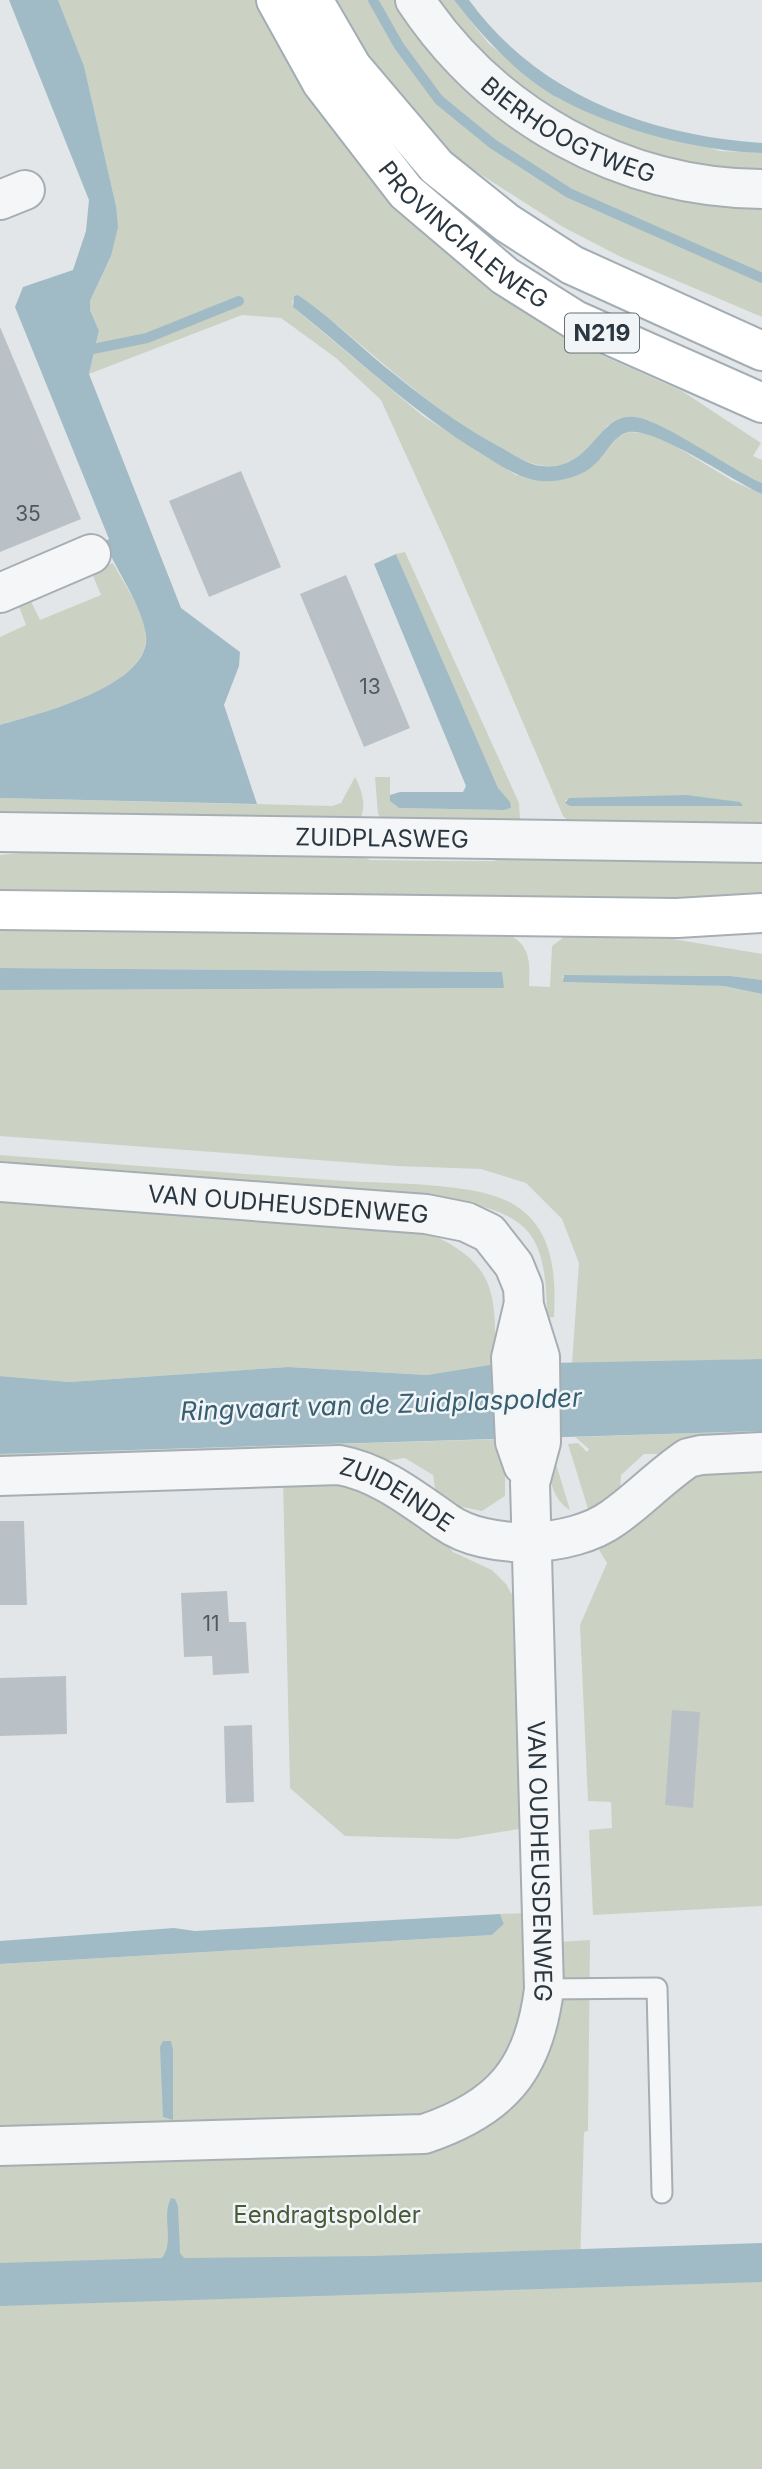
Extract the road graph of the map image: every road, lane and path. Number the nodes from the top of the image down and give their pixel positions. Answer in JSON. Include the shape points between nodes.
{"nodes":[{"id":1,"x":276,"y":0,"type":"edge"},
{"id":2,"x":313,"y":0,"type":"edge"},
{"id":3,"x":415,"y":0,"type":"edge"},
{"id":4,"x":762,"y":189,"type":"edge"},
{"id":5,"x":762,"y":351,"type":"edge"},
{"id":6,"x":762,"y":403,"type":"edge"},
{"id":7,"x":91,"y":554,"type":"dead end"},
{"id":8,"x":0,"y":593,"type":"edge"},
{"id":9,"x":0,"y":832,"type":"edge"},
{"id":10,"x":762,"y":843,"type":"edge"},
{"id":11,"x":0,"y":910,"type":"edge"},
{"id":12,"x":762,"y":914,"type":"edge"},
{"id":13,"x":677,"y":918,"type":"junction"},
{"id":14,"x":762,"y":941,"type":"edge"},
{"id":15,"x":0,"y":1182,"type":"edge"},
{"id":16,"x":762,"y":1452,"type":"edge"},
{"id":17,"x":0,"y":1476,"type":"edge"},
{"id":18,"x":531,"y":1542,"type":"junction"},
{"id":19,"x":544,"y":1990,"type":"junction"},
{"id":20,"x":0,"y":2146,"type":"edge"},
{"id":21,"x":662,"y":2193,"type":"dead end"}],
"edges":[{"from":1,"to":6,"type":"main road","name":"PROVINCIALEWEG","number":"N219","via":[[322,83],[406,192],[505,276],[575,320]]},
{"from":2,"to":5,"type":"main road","name":"PROVINCIALEWEG","number":"N219","via":[[352,66],[437,167],[507,223],[572,265]]},
{"from":3,"to":4,"type":"street","name":"BIERHOOGTWEG","via":[[457,56],[538,124],[632,169],[735,189]]},
{"from":7,"to":8,"type":"street"},
{"from":9,"to":10,"type":"street","name":"ZUIDPLASWEG"},
{"from":11,"to":13,"type":"main road"},
{"from":12,"to":13,"type":"main road"},
{"from":13,"to":14,"type":"main road"},
{"from":15,"to":18,"type":"street","name":"VAN OUDHEUSDENWEG","via":[[426,1214],[466,1222],[489,1233],[504,1250],[523,1287]]},
{"from":16,"to":18,"type":"street","name":"ZUIDEINDE","via":[[688,1458],[612,1520],[582,1534]]},
{"from":17,"to":18,"type":"street","name":"ZUIDEINDE","via":[[339,1465],[364,1469],[468,1534]]},
{"from":18,"to":19,"type":"street","name":"VAN OUDHEUSDENWEG"},
{"from":19,"to":20,"type":"street","name":"VAN OUDHEUSDENWEG","via":[[540,2025],[519,2071],[470,2116],[424,2134]]},
{"from":19,"to":21,"type":"lane","via":[[657,1988]]}]}
